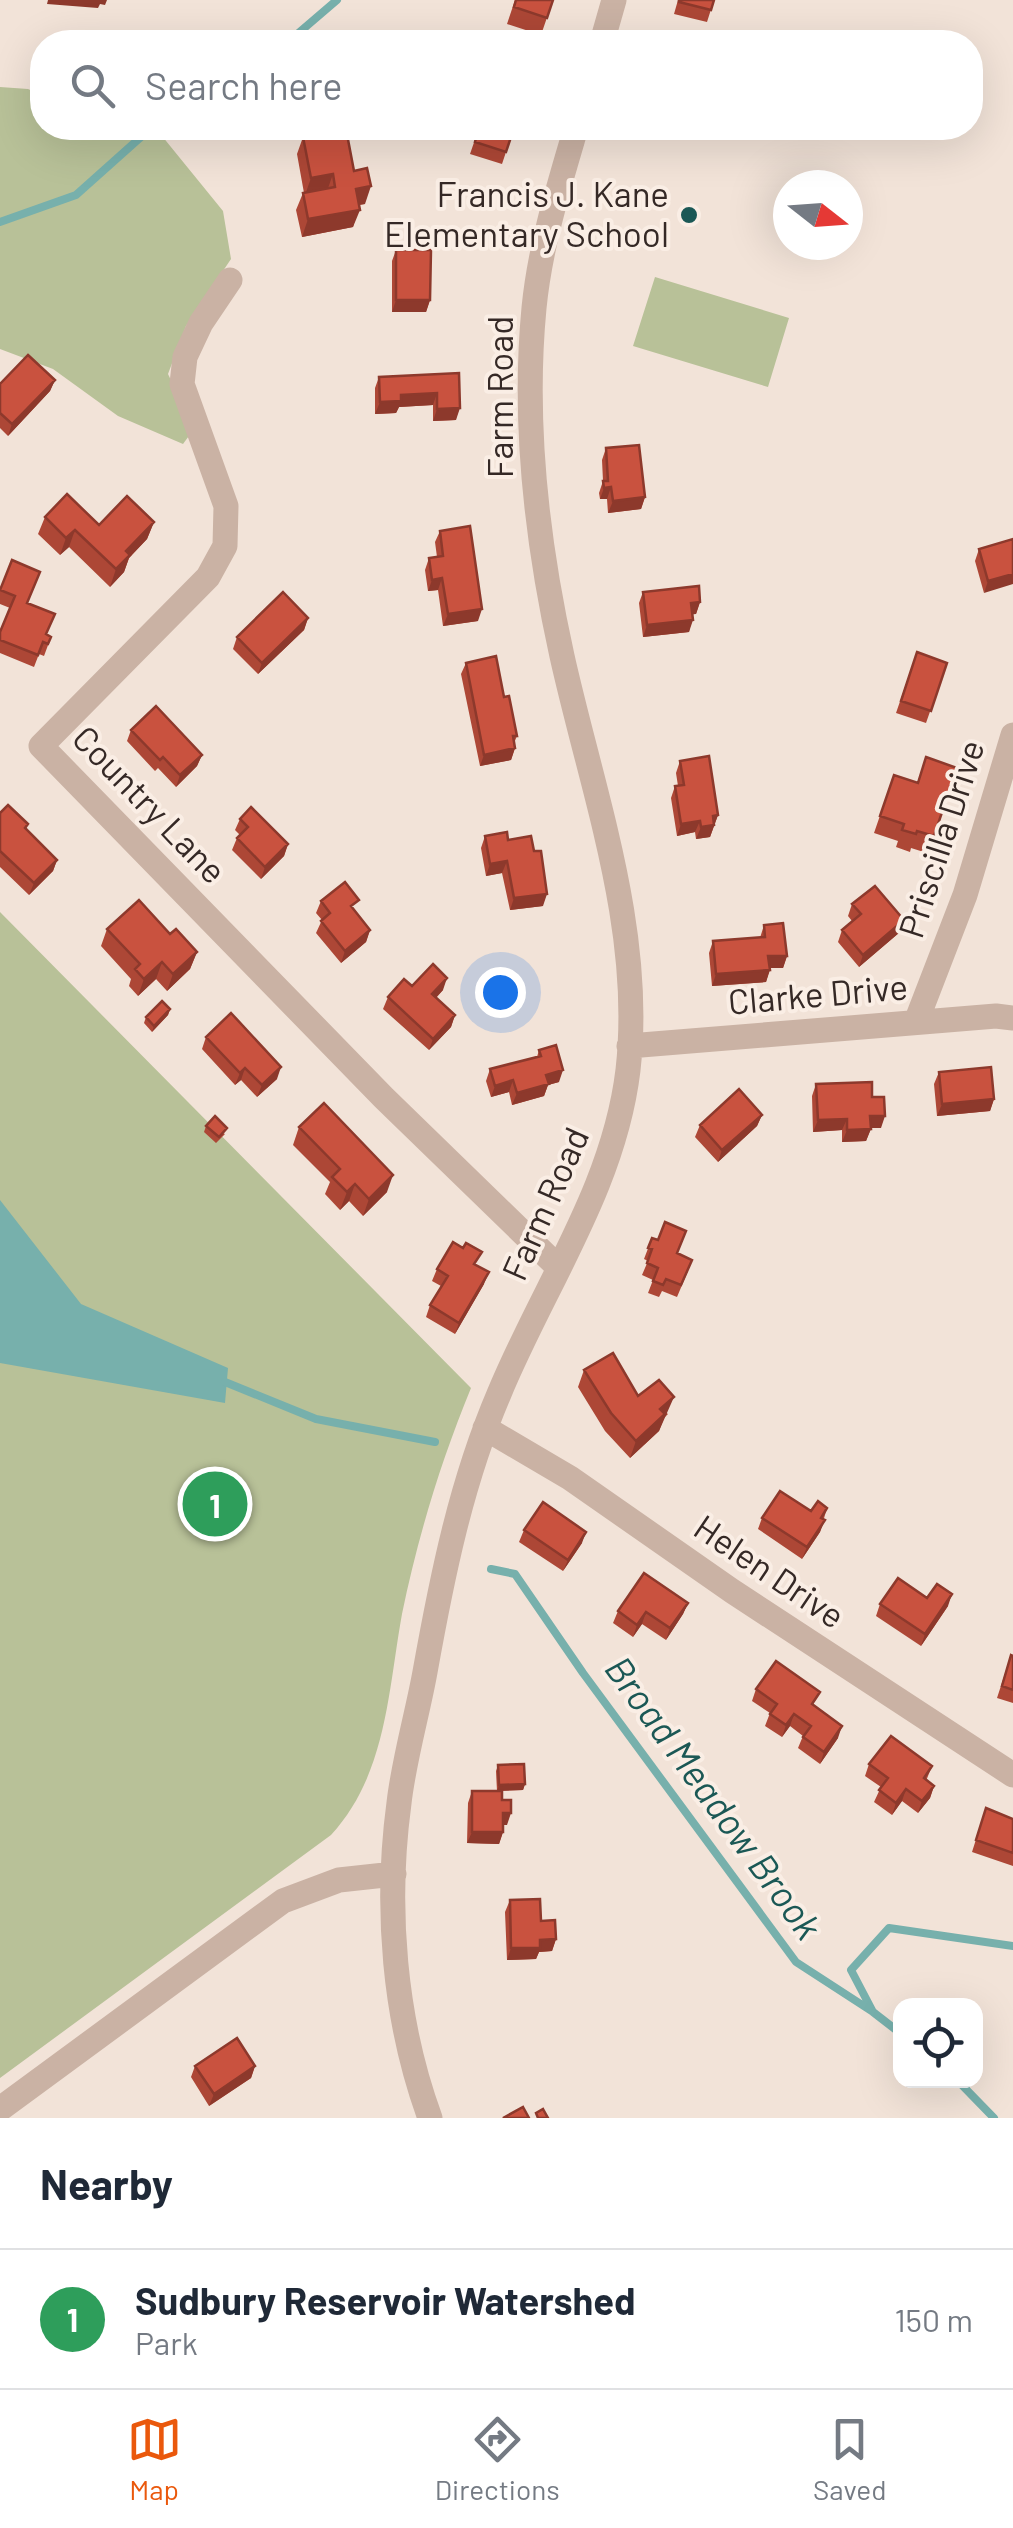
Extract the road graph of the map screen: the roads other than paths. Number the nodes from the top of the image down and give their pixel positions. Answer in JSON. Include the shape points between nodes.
{"nodes":[{"id":1,"x":614,"y":0,"type":"edge"},
{"id":2,"x":605,"y":30,"type":"edge"},
{"id":3,"x":573,"y":140,"type":"edge"},
{"id":4,"x":230,"y":280,"type":"dead end"},
{"id":5,"x":1013,"y":735,"type":"edge"},
{"id":6,"x":1013,"y":1018,"type":"edge"},
{"id":7,"x":916,"y":1022,"type":"junction"},
{"id":8,"x":629,"y":1046,"type":"junction"},
{"id":9,"x":558,"y":1268,"type":"junction"},
{"id":10,"x":486,"y":1428,"type":"junction"},
{"id":11,"x":1013,"y":1775,"type":"edge"},
{"id":12,"x":394,"y":1874,"type":"junction"},
{"id":13,"x":0,"y":2109,"type":"edge"},
{"id":14,"x":430,"y":2118,"type":"edge"}],
"edges":[{"from":1,"to":2,"type":"street"},
{"from":3,"to":8,"type":"street","name":"Farm Road","via":[[534,306],[534,464],[550,602],[618,892]]},
{"from":4,"to":9,"type":"street","name":"Country Lane","via":[[185,357],[182,384],[226,506],[225,546],[208,577],[41,746]]},
{"from":5,"to":7,"type":"street","name":"Priscilla Drive"},
{"from":6,"to":7,"type":"street","name":"Clarke Drive"},
{"from":7,"to":8,"type":"street","name":"Clarke Drive"},
{"from":8,"to":9,"type":"street","name":"Farm Road","via":[[618,1128]]},
{"from":9,"to":10,"type":"street","name":"Farm Road"},
{"from":10,"to":11,"type":"street","name":"Helen Drive"},
{"from":10,"to":12,"type":"street","name":"Farm Road","via":[[444,1570],[398,1803]]},
{"from":12,"to":13,"type":"street","via":[[339,1880],[283,1900]]},
{"from":12,"to":14,"type":"street","name":"Farm Road","via":[[398,1981]]}]}
